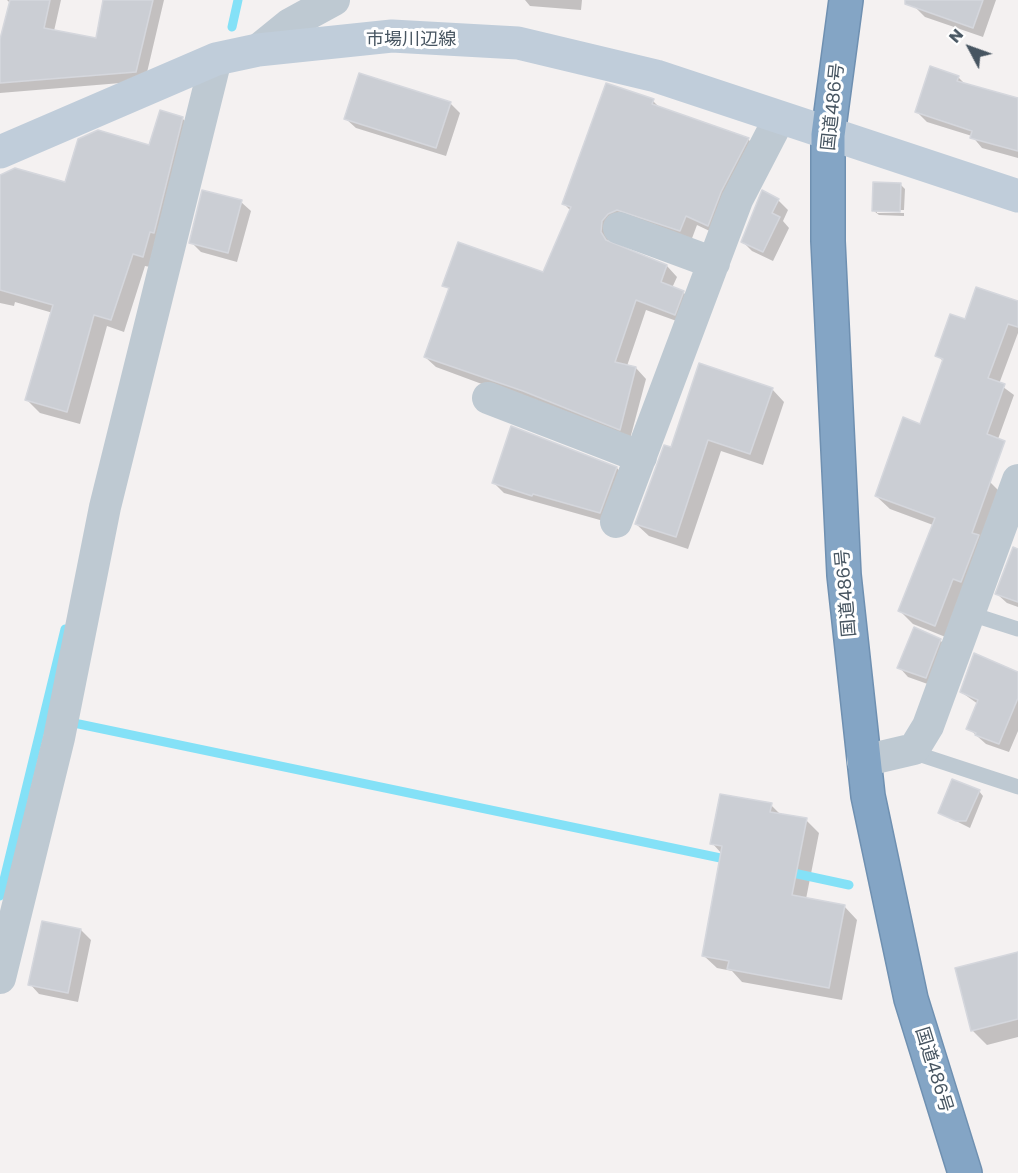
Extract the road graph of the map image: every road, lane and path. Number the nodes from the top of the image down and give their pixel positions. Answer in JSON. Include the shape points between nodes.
{"nodes":[{"id":1,"x":334,"y":0,"type":"edge"},
{"id":2,"x":846,"y":0,"type":"edge"},
{"id":3,"x":258,"y":50,"type":"junction"},
{"id":4,"x":216,"y":59,"type":"junction"},
{"id":5,"x":779,"y":119,"type":"junction"},
{"id":6,"x":828,"y":135,"type":"junction"},
{"id":7,"x":0,"y":152,"type":"edge"},
{"id":8,"x":1018,"y":196,"type":"edge"},
{"id":9,"x":620,"y":228,"type":"dead end"},
{"id":10,"x":714,"y":263,"type":"junction"},
{"id":11,"x":488,"y":398,"type":"dead end"},
{"id":12,"x":641,"y":457,"type":"junction"},
{"id":13,"x":1018,"y":480,"type":"edge"},
{"id":14,"x":616,"y":522,"type":"dead end"},
{"id":15,"x":968,"y":613,"type":"junction"},
{"id":16,"x":1018,"y":629,"type":"edge"},
{"id":17,"x":914,"y":749,"type":"junction"},
{"id":18,"x":863,"y":761,"type":"junction"},
{"id":19,"x":1018,"y":787,"type":"edge"},
{"id":20,"x":0,"y":978,"type":"edge"},
{"id":21,"x":965,"y":1173,"type":"edge"}],
"edges":[{"from":1,"to":3,"type":"street","via":[[290,24]]},
{"from":2,"to":6,"type":"highway","name":"国道486号"},
{"from":3,"to":4,"type":"main road","name":"市場川辺線"},
{"from":3,"to":5,"type":"main road","name":"市場川辺線","via":[[392,36],[518,43],[656,76]]},
{"from":4,"to":7,"type":"main road","name":"市場川辺線"},
{"from":4,"to":20,"type":"street","via":[[105,507],[59,738]]},
{"from":5,"to":6,"type":"main road","name":"市場川辺線"},
{"from":5,"to":10,"type":"street","via":[[737,200]]},
{"from":6,"to":8,"type":"main road","name":"市場川辺線"},
{"from":6,"to":18,"type":"highway","name":"国道486号","via":[[828,241],[844,575]]},
{"from":9,"to":10,"type":"street"},
{"from":10,"to":12,"type":"street"},
{"from":11,"to":12,"type":"street"},
{"from":12,"to":14,"type":"street"},
{"from":13,"to":15,"type":"street"},
{"from":15,"to":16,"type":"lane"},
{"from":15,"to":17,"type":"street","via":[[928,726]]},
{"from":17,"to":18,"type":"street"},
{"from":17,"to":19,"type":"lane","via":[[924,756]]},
{"from":18,"to":21,"type":"highway","name":"国道486号","via":[[911,999]]}]}
